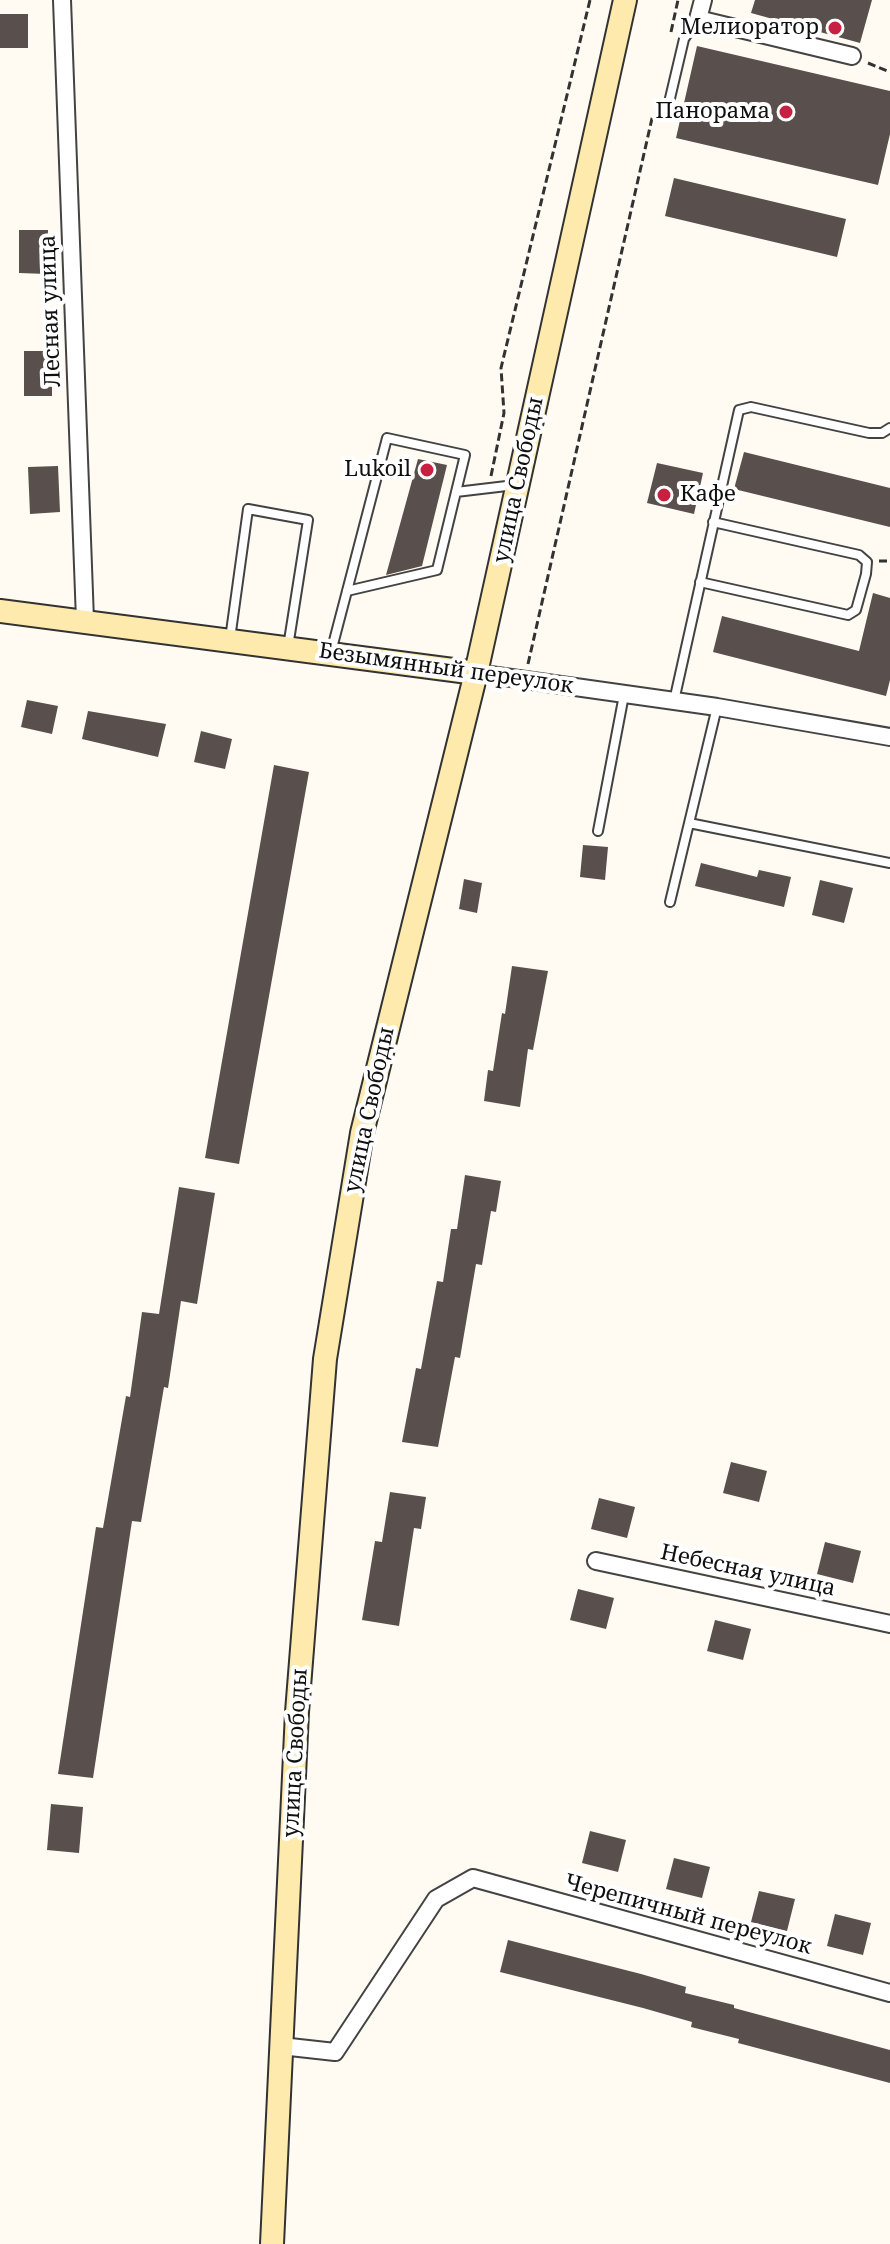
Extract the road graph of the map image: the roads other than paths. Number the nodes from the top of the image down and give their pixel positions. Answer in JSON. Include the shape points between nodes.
{"nodes":[{"id":1,"x":62,"y":0,"type":"edge"},
{"id":2,"x":625,"y":0,"type":"edge"},
{"id":3,"x":703,"y":0,"type":"edge"},
{"id":4,"x":698,"y":19,"type":"junction"},
{"id":5,"x":852,"y":56,"type":"road end"},
{"id":6,"x":667,"y":111,"type":"dead end"},
{"id":7,"x":890,"y":428,"type":"edge"},
{"id":8,"x":518,"y":485,"type":"junction"},
{"id":9,"x":456,"y":492,"type":"junction"},
{"id":10,"x":713,"y":522,"type":"junction"},
{"id":11,"x":700,"y":582,"type":"junction"},
{"id":12,"x":347,"y":591,"type":"junction"},
{"id":13,"x":0,"y":611,"type":"edge"},
{"id":14,"x":85,"y":620,"type":"junction"},
{"id":15,"x":230,"y":640,"type":"junction"},
{"id":16,"x":288,"y":647,"type":"junction"},
{"id":17,"x":331,"y":653,"type":"junction"},
{"id":18,"x":476,"y":673,"type":"junction"},
{"id":19,"x":624,"y":694,"type":"junction"},
{"id":20,"x":674,"y":701,"type":"junction"},
{"id":21,"x":717,"y":707,"type":"junction"},
{"id":22,"x":890,"y":737,"type":"edge"},
{"id":23,"x":689,"y":823,"type":"junction"},
{"id":24,"x":598,"y":831,"type":"dead end"},
{"id":25,"x":890,"y":863,"type":"edge"},
{"id":26,"x":670,"y":902,"type":"dead end"},
{"id":27,"x":596,"y":1561,"type":"dead end"},
{"id":28,"x":890,"y":1624,"type":"edge"},
{"id":29,"x":890,"y":1993,"type":"edge"},
{"id":30,"x":281,"y":2046,"type":"junction"},
{"id":31,"x":272,"y":2244,"type":"edge"}],
"edges":[{"from":1,"to":14,"type":"street","name":"Лесная улица"},
{"from":2,"to":8,"type":"main road","name":"улица Свободы"},
{"from":3,"to":4,"type":"street"},
{"from":4,"to":5,"type":"street"},
{"from":4,"to":6,"type":"lane","via":[[684,39]]},
{"from":7,"to":10,"type":"lane","via":[[869,433],[751,407],[739,410]]},
{"from":8,"to":9,"type":"lane"},
{"from":8,"to":18,"type":"main road","name":"улица Свободы"},
{"from":9,"to":12,"type":"lane","via":[[437,570]]},
{"from":9,"to":12,"type":"lane","via":[[465,455],[387,438]]},
{"from":10,"to":11,"type":"lane"},
{"from":10,"to":11,"type":"lane","via":[[859,555],[867,562],[866,574],[856,610],[848,615]]},
{"from":11,"to":20,"type":"lane"},
{"from":12,"to":17,"type":"lane"},
{"from":13,"to":14,"type":"main road","name":"Безымянный переулок"},
{"from":14,"to":15,"type":"main road","name":"Безымянный переулок"},
{"from":15,"to":16,"type":"main road","name":"Безымянный переулок"},
{"from":15,"to":16,"type":"lane","via":[[248,509],[308,520]]},
{"from":16,"to":17,"type":"main road","name":"Безымянный переулок"},
{"from":17,"to":18,"type":"main road","name":"Безымянный переулок"},
{"from":18,"to":19,"type":"street","name":"Безымянный переулок"},
{"from":18,"to":30,"type":"main road","name":"улица Свободы","via":[[362,1133],[325,1359],[297,1712]]},
{"from":19,"to":20,"type":"street","name":"Безымянный переулок"},
{"from":19,"to":24,"type":"lane"},
{"from":20,"to":21,"type":"street","name":"Безымянный переулок"},
{"from":21,"to":22,"type":"street","name":"Безымянный переулок"},
{"from":21,"to":23,"type":"lane"},
{"from":23,"to":25,"type":"lane"},
{"from":23,"to":26,"type":"lane"},
{"from":27,"to":28,"type":"street","name":"Небесная улица"},
{"from":29,"to":30,"type":"street","name":"Черепичный переулок","via":[[473,1878],[436,1899],[335,2052]]},
{"from":30,"to":31,"type":"main road","name":"улица Свободы"}]}
